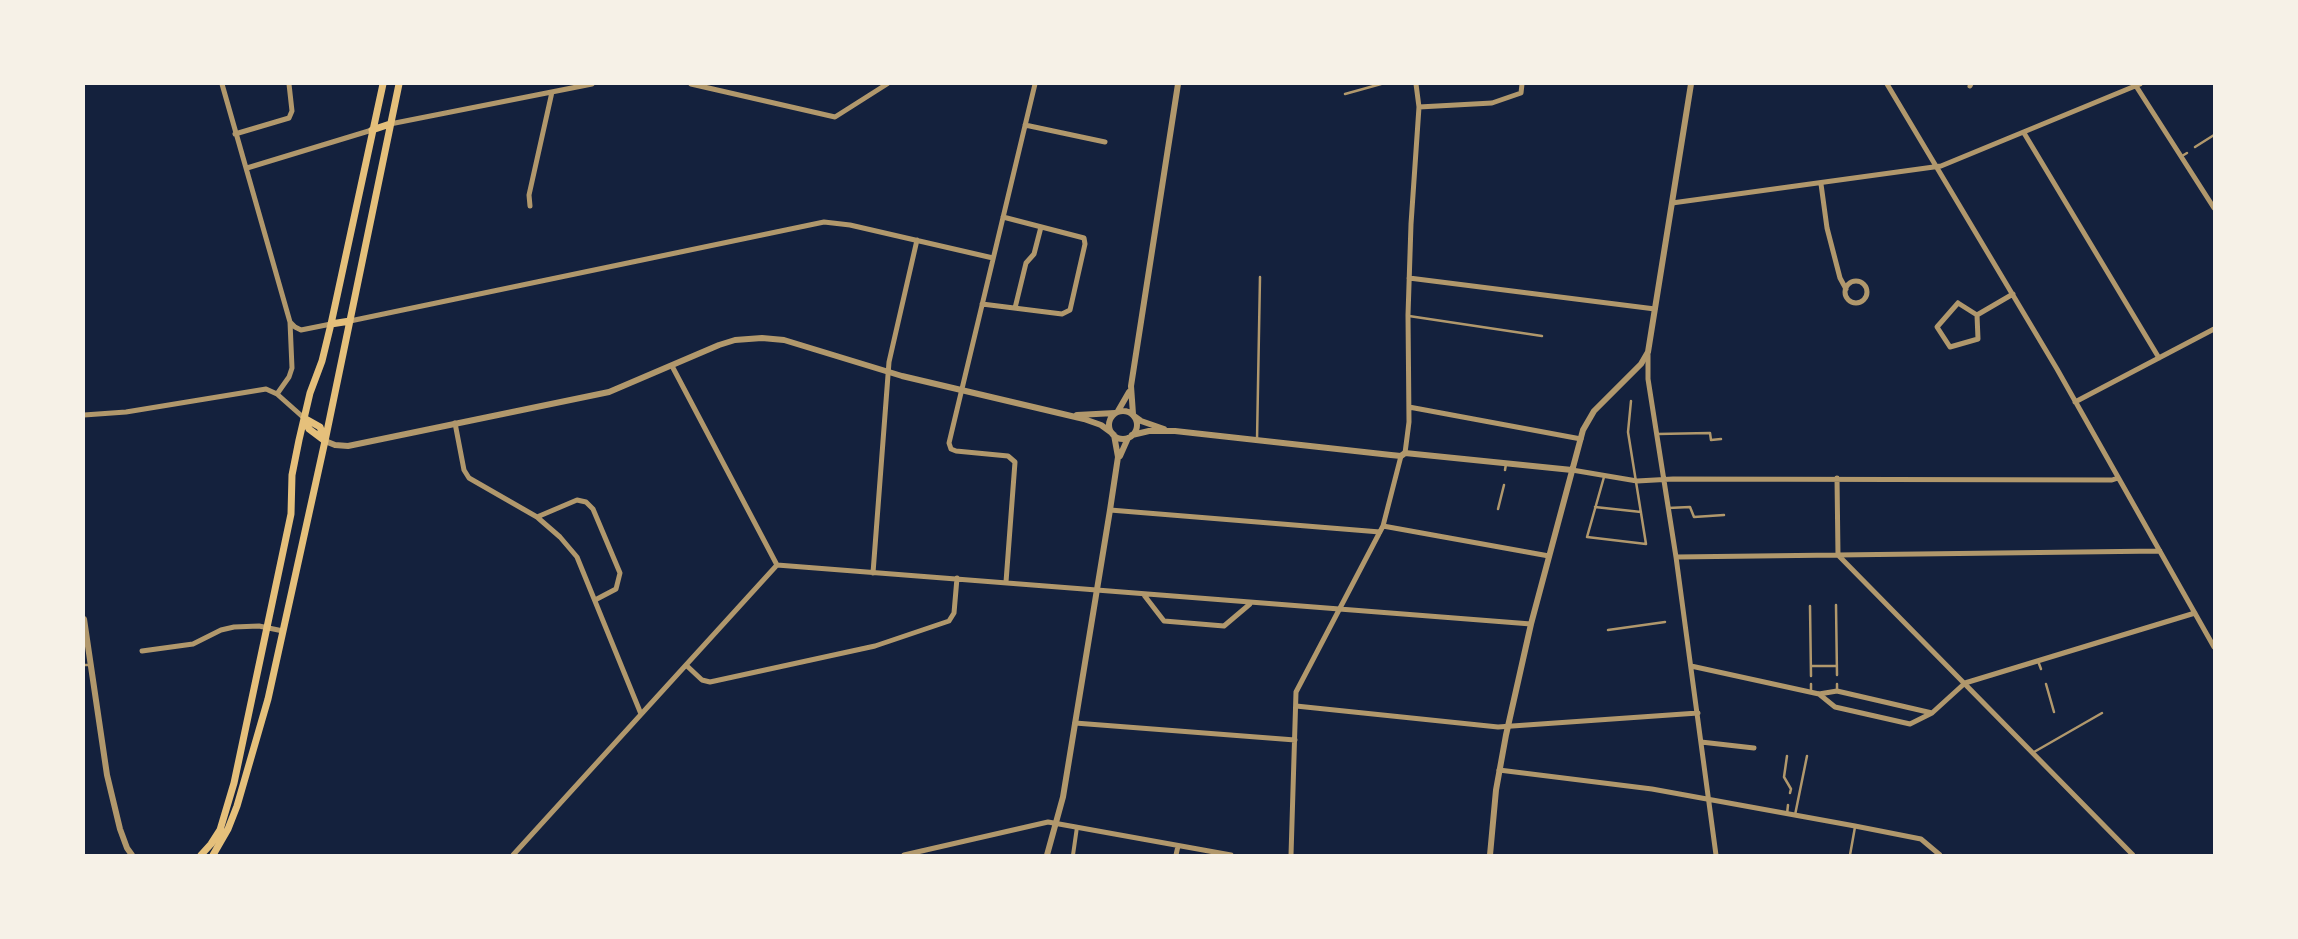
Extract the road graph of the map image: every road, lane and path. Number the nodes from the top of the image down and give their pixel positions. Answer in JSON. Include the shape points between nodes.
{"nodes":[{"id":1,"x":222,"y":84,"type":"edge"},
{"id":2,"x":289,"y":84,"type":"edge"},
{"id":3,"x":383,"y":84,"type":"edge"},
{"id":4,"x":399,"y":84,"type":"edge"},
{"id":5,"x":592,"y":84,"type":"edge"},
{"id":6,"x":691,"y":84,"type":"edge"},
{"id":7,"x":887,"y":84,"type":"edge"},
{"id":8,"x":1035,"y":84,"type":"edge"},
{"id":9,"x":1178,"y":84,"type":"edge"},
{"id":10,"x":1381,"y":84,"type":"edge"},
{"id":11,"x":1416,"y":84,"type":"edge"},
{"id":12,"x":1522,"y":84,"type":"edge"},
{"id":13,"x":1691,"y":84,"type":"edge"},
{"id":14,"x":1887,"y":84,"type":"edge"},
{"id":15,"x":702,"y":85,"type":"edge"},
{"id":16,"x":2138,"y":85,"type":"edge"},
{"id":17,"x":552,"y":92,"type":"junction"},
{"id":18,"x":1345,"y":94,"type":"dead end"},
{"id":19,"x":1419,"y":107,"type":"junction"},
{"id":20,"x":390,"y":124,"type":"junction"},
{"id":21,"x":1025,"y":125,"type":"junction"},
{"id":22,"x":372,"y":130,"type":"junction"},
{"id":23,"x":2024,"y":133,"type":"junction"},
{"id":24,"x":235,"y":134,"type":"junction"},
{"id":25,"x":2214,"y":135,"type":"edge"},
{"id":26,"x":1105,"y":142,"type":"dead end"},
{"id":27,"x":2195,"y":147,"type":"dead end"},
{"id":28,"x":1935,"y":167,"type":"junction"},
{"id":29,"x":247,"y":168,"type":"junction"},
{"id":30,"x":1821,"y":184,"type":"junction"},
{"id":31,"x":1672,"y":203,"type":"junction"},
{"id":32,"x":530,"y":206,"type":"dead end"},
{"id":33,"x":2214,"y":208,"type":"edge"},
{"id":34,"x":1003,"y":217,"type":"junction"},
{"id":35,"x":1042,"y":227,"type":"junction"},
{"id":36,"x":917,"y":240,"type":"junction"},
{"id":37,"x":993,"y":258,"type":"junction"},
{"id":38,"x":1260,"y":277,"type":"dead end"},
{"id":39,"x":1409,"y":278,"type":"junction"},
{"id":40,"x":1846,"y":289,"type":"junction"},
{"id":41,"x":2013,"y":294,"type":"junction"},
{"id":42,"x":982,"y":304,"type":"junction"},
{"id":43,"x":1015,"y":308,"type":"junction"},
{"id":44,"x":1655,"y":309,"type":"junction"},
{"id":45,"x":1977,"y":315,"type":"junction"},
{"id":46,"x":1408,"y":316,"type":"junction"},
{"id":47,"x":350,"y":320,"type":"junction"},
{"id":48,"x":290,"y":322,"type":"junction"},
{"id":49,"x":332,"y":324,"type":"junction"},
{"id":50,"x":2214,"y":329,"type":"edge"},
{"id":51,"x":1542,"y":336,"type":"dead end"},
{"id":52,"x":1648,"y":352,"type":"junction"},
{"id":53,"x":2159,"y":358,"type":"junction"},
{"id":54,"x":672,"y":366,"type":"junction"},
{"id":55,"x":888,"y":372,"type":"junction"},
{"id":56,"x":1131,"y":386,"type":"junction"},
{"id":57,"x":961,"y":390,"type":"junction"},
{"id":58,"x":277,"y":394,"type":"junction"},
{"id":59,"x":1631,"y":401,"type":"dead end"},
{"id":60,"x":2076,"y":402,"type":"junction"},
{"id":61,"x":1409,"y":408,"type":"junction"},
{"id":62,"x":1116,"y":412,"type":"junction"},
{"id":63,"x":1061,"y":414,"type":"junction"},
{"id":64,"x":84,"y":415,"type":"edge"},
{"id":65,"x":1133,"y":415,"type":"junction"},
{"id":66,"x":304,"y":418,"type":"junction"},
{"id":67,"x":455,"y":424,"type":"junction"},
{"id":68,"x":1175,"y":431,"type":"junction"},
{"id":69,"x":1113,"y":434,"type":"junction"},
{"id":70,"x":1657,"y":434,"type":"junction"},
{"id":71,"x":1130,"y":437,"type":"junction"},
{"id":72,"x":1581,"y":439,"type":"junction"},
{"id":73,"x":1721,"y":440,"type":"dead end"},
{"id":74,"x":325,"y":441,"type":"junction"},
{"id":75,"x":1257,"y":441,"type":"junction"},
{"id":76,"x":1404,"y":454,"type":"junction"},
{"id":77,"x":1118,"y":462,"type":"junction"},
{"id":78,"x":1572,"y":470,"type":"junction"},
{"id":79,"x":1604,"y":477,"type":"junction"},
{"id":80,"x":1837,"y":478,"type":"junction"},
{"id":81,"x":2118,"y":478,"type":"junction"},
{"id":82,"x":1664,"y":479,"type":"junction"},
{"id":83,"x":1637,"y":481,"type":"junction"},
{"id":84,"x":1504,"y":485,"type":"dead end"},
{"id":85,"x":1596,"y":507,"type":"junction"},
{"id":86,"x":1668,"y":508,"type":"junction"},
{"id":87,"x":1498,"y":509,"type":"dead end"},
{"id":88,"x":1110,"y":510,"type":"junction"},
{"id":89,"x":1641,"y":512,"type":"junction"},
{"id":90,"x":1724,"y":515,"type":"dead end"},
{"id":91,"x":537,"y":518,"type":"junction"},
{"id":92,"x":1381,"y":529,"type":"junction"},
{"id":93,"x":2160,"y":551,"type":"junction"},
{"id":94,"x":1838,"y":555,"type":"junction"},
{"id":95,"x":1549,"y":556,"type":"junction"},
{"id":96,"x":1676,"y":557,"type":"junction"},
{"id":97,"x":777,"y":565,"type":"junction"},
{"id":98,"x":873,"y":573,"type":"junction"},
{"id":99,"x":957,"y":578,"type":"junction"},
{"id":100,"x":1006,"y":582,"type":"junction"},
{"id":101,"x":1097,"y":591,"type":"junction"},
{"id":102,"x":1144,"y":595,"type":"junction"},
{"id":103,"x":595,"y":600,"type":"junction"},
{"id":104,"x":1250,"y":604,"type":"junction"},
{"id":105,"x":1836,"y":605,"type":"dead end"},
{"id":106,"x":1810,"y":606,"type":"dead end"},
{"id":107,"x":1339,"y":610,"type":"junction"},
{"id":108,"x":2195,"y":613,"type":"junction"},
{"id":109,"x":84,"y":619,"type":"edge"},
{"id":110,"x":1685,"y":619,"type":"junction"},
{"id":111,"x":1678,"y":620,"type":"dead end"},
{"id":112,"x":1665,"y":622,"type":"dead end"},
{"id":113,"x":1531,"y":624,"type":"junction"},
{"id":114,"x":268,"y":628,"type":"junction"},
{"id":115,"x":1608,"y":630,"type":"dead end"},
{"id":116,"x":283,"y":631,"type":"junction"},
{"id":117,"x":2214,"y":647,"type":"edge"},
{"id":118,"x":142,"y":651,"type":"dead end"},
{"id":119,"x":2038,"y":661,"type":"junction"},
{"id":120,"x":87,"y":665,"type":"edge"},
{"id":121,"x":686,"y":665,"type":"junction"},
{"id":122,"x":1691,"y":666,"type":"junction"},
{"id":123,"x":1811,"y":666,"type":"junction"},
{"id":124,"x":1836,"y":666,"type":"junction"},
{"id":125,"x":2041,"y":669,"type":"dead end"},
{"id":126,"x":1837,"y":675,"type":"dead end"},
{"id":127,"x":1811,"y":676,"type":"dead end"},
{"id":128,"x":1964,"y":683,"type":"junction"},
{"id":129,"x":1811,"y":684,"type":"dead end"},
{"id":130,"x":1837,"y":684,"type":"dead end"},
{"id":131,"x":2046,"y":684,"type":"dead end"},
{"id":132,"x":1837,"y":691,"type":"junction"},
{"id":133,"x":1811,"y":692,"type":"junction"},
{"id":134,"x":1819,"y":694,"type":"junction"},
{"id":135,"x":1296,"y":706,"type":"junction"},
{"id":136,"x":2054,"y":712,"type":"dead end"},
{"id":137,"x":1698,"y":713,"type":"junction"},
{"id":138,"x":1932,"y":713,"type":"junction"},
{"id":139,"x":2102,"y":713,"type":"dead end"},
{"id":140,"x":641,"y":714,"type":"junction"},
{"id":141,"x":1075,"y":724,"type":"junction"},
{"id":142,"x":1508,"y":727,"type":"junction"},
{"id":143,"x":1294,"y":740,"type":"junction"},
{"id":144,"x":1701,"y":742,"type":"junction"},
{"id":145,"x":1754,"y":748,"type":"dead end"},
{"id":146,"x":2032,"y":753,"type":"junction"},
{"id":147,"x":1787,"y":756,"type":"dead end"},
{"id":148,"x":1807,"y":756,"type":"dead end"},
{"id":149,"x":1499,"y":770,"type":"junction"},
{"id":150,"x":1790,"y":793,"type":"dead end"},
{"id":151,"x":1709,"y":799,"type":"junction"},
{"id":152,"x":1788,"y":805,"type":"dead end"},
{"id":153,"x":1787,"y":814,"type":"junction"},
{"id":154,"x":1795,"y":815,"type":"junction"},
{"id":155,"x":1056,"y":823,"type":"junction"},
{"id":156,"x":1855,"y":826,"type":"junction"},
{"id":157,"x":1078,"y":827,"type":"junction"},
{"id":158,"x":1178,"y":846,"type":"junction"},
{"id":159,"x":132,"y":855,"type":"edge"},
{"id":160,"x":201,"y":855,"type":"edge"},
{"id":161,"x":213,"y":855,"type":"edge"},
{"id":162,"x":513,"y":855,"type":"edge"},
{"id":163,"x":904,"y":855,"type":"edge"},
{"id":164,"x":1047,"y":855,"type":"edge"},
{"id":165,"x":1073,"y":855,"type":"edge"},
{"id":166,"x":1176,"y":855,"type":"edge"},
{"id":167,"x":1231,"y":855,"type":"edge"},
{"id":168,"x":1291,"y":855,"type":"edge"},
{"id":169,"x":1490,"y":855,"type":"edge"},
{"id":170,"x":1716,"y":855,"type":"edge"},
{"id":171,"x":1850,"y":855,"type":"edge"},
{"id":172,"x":1940,"y":855,"type":"edge"},
{"id":173,"x":2133,"y":855,"type":"edge"}],
"edges":[{"from":1,"to":24,"type":"street"},
{"from":2,"to":24,"type":"street","via":[[292,111],[289,118]]},
{"from":3,"to":22,"type":"main road"},
{"from":4,"to":20,"type":"main road"},
{"from":5,"to":17,"type":"street"},
{"from":6,"to":15,"type":"street"},
{"from":7,"to":15,"type":"street","via":[[835,117]]},
{"from":8,"to":21,"type":"street"},
{"from":9,"to":56,"type":"street"},
{"from":10,"to":18,"type":"lane"},
{"from":11,"to":19,"type":"street"},
{"from":12,"to":19,"type":"street","via":[[1521,94],[1492,103]]},
{"from":13,"to":31,"type":"street"},
{"from":14,"to":28,"type":"street"},
{"from":16,"to":23,"type":"street"},
{"from":16,"to":33,"type":"street","via":[[2184,154]]},
{"from":17,"to":20,"type":"street"},
{"from":17,"to":32,"type":"street","via":[[529,195]]},
{"from":19,"to":39,"type":"street"},
{"from":20,"to":22,"type":"main road"},
{"from":20,"to":47,"type":"main road"},
{"from":21,"to":26,"type":"street"},
{"from":21,"to":34,"type":"street"},
{"from":22,"to":29,"type":"street"},
{"from":22,"to":49,"type":"main road"},
{"from":23,"to":28,"type":"street"},
{"from":23,"to":53,"type":"street"},
{"from":24,"to":29,"type":"street"},
{"from":25,"to":27,"type":"lane"},
{"from":28,"to":30,"type":"street"},
{"from":28,"to":41,"type":"street"},
{"from":29,"to":48,"type":"street"},
{"from":30,"to":31,"type":"street"},
{"from":30,"to":40,"type":"street","via":[[1826,228]]},
{"from":31,"to":44,"type":"street"},
{"from":34,"to":35,"type":"street"},
{"from":34,"to":37,"type":"street"},
{"from":35,"to":43,"type":"street","via":[[1034,254],[1026,263]]},
{"from":35,"to":43,"type":"street","via":[[1082,236],[1086,241],[1070,310],[1062,314]]},
{"from":36,"to":37,"type":"street"},
{"from":36,"to":47,"type":"street","via":[[824,222]]},
{"from":36,"to":55,"type":"street"},
{"from":37,"to":42,"type":"street"},
{"from":38,"to":75,"type":"lane"},
{"from":39,"to":44,"type":"street"},
{"from":39,"to":46,"type":"street"},
{"from":40,"to":40,"type":"street","via":[[1847,299],[1853,303],[1863,301],[1867,295],[1865,285],[1859,281],[1850,283]]},
{"from":41,"to":45,"type":"street"},
{"from":41,"to":60,"type":"street"},
{"from":42,"to":43,"type":"street"},
{"from":42,"to":57,"type":"street"},
{"from":44,"to":52,"type":"street"},
{"from":45,"to":45,"type":"street","via":[[1978,339],[1950,347],[1937,327],[1958,303]]},
{"from":46,"to":51,"type":"lane"},
{"from":46,"to":61,"type":"street"},
{"from":47,"to":49,"type":"main road"},
{"from":47,"to":74,"type":"main road"},
{"from":48,"to":49,"type":"street","via":[[301,330]]},
{"from":48,"to":58,"type":"street","via":[[292,368]]},
{"from":49,"to":66,"type":"main road"},
{"from":50,"to":53,"type":"street"},
{"from":52,"to":70,"type":"street"},
{"from":52,"to":72,"type":"street","via":[[1641,364],[1591,414]]},
{"from":53,"to":60,"type":"street"},
{"from":54,"to":55,"type":"street","via":[[728,342],[770,338],[790,341]]},
{"from":54,"to":67,"type":"street","via":[[609,392]]},
{"from":54,"to":97,"type":"street"},
{"from":55,"to":57,"type":"street"},
{"from":55,"to":98,"type":"street"},
{"from":56,"to":62,"type":"street","via":[[1125,402]]},
{"from":56,"to":65,"type":"street"},
{"from":57,"to":63,"type":"street"},
{"from":57,"to":100,"type":"street","via":[[950,447],[959,452],[1008,456],[1014,462]]},
{"from":58,"to":64,"type":"street","via":[[266,389],[126,412]]},
{"from":58,"to":66,"type":"street"},
{"from":59,"to":83,"type":"lane","via":[[1628,432]]},
{"from":60,"to":81,"type":"street"},
{"from":61,"to":72,"type":"street"},
{"from":61,"to":76,"type":"street"},
{"from":62,"to":63,"type":"street"},
{"from":62,"to":65,"type":"street","via":[[1126,411]]},
{"from":62,"to":69,"type":"street","via":[[1109,424]]},
{"from":63,"to":69,"type":"street","via":[[1097,424]]},
{"from":65,"to":68,"type":"street","via":[[1150,425]]},
{"from":65,"to":71,"type":"street","via":[[1137,425]]},
{"from":66,"to":74,"type":"main road","via":[[309,430]]},
{"from":66,"to":114,"type":"main road","via":[[292,475],[291,514]]},
{"from":67,"to":74,"type":"street","via":[[345,446]]},
{"from":67,"to":91,"type":"street","via":[[464,470],[469,478]]},
{"from":68,"to":71,"type":"street","via":[[1149,431]]},
{"from":68,"to":75,"type":"street"},
{"from":69,"to":71,"type":"street","via":[[1120,439]]},
{"from":69,"to":77,"type":"street"},
{"from":70,"to":73,"type":"lane","via":[[1710,433],[1711,440]]},
{"from":70,"to":82,"type":"street"},
{"from":71,"to":77,"type":"street"},
{"from":72,"to":78,"type":"street"},
{"from":74,"to":116,"type":"main road"},
{"from":75,"to":76,"type":"street"},
{"from":76,"to":78,"type":"street","via":[[1506,467]]},
{"from":76,"to":92,"type":"street"},
{"from":77,"to":88,"type":"street"},
{"from":78,"to":79,"type":"street"},
{"from":78,"to":95,"type":"street"},
{"from":79,"to":83,"type":"street"},
{"from":79,"to":85,"type":"lane"},
{"from":80,"to":81,"type":"street"},
{"from":80,"to":82,"type":"street"},
{"from":80,"to":94,"type":"street"},
{"from":81,"to":93,"type":"street"},
{"from":82,"to":83,"type":"street"},
{"from":82,"to":86,"type":"street"},
{"from":83,"to":89,"type":"lane"},
{"from":84,"to":87,"type":"lane"},
{"from":85,"to":89,"type":"lane"},
{"from":85,"to":89,"type":"lane","via":[[1587,537],[1646,544]]},
{"from":86,"to":90,"type":"lane","via":[[1690,507],[1694,517]]},
{"from":86,"to":96,"type":"street"},
{"from":88,"to":92,"type":"street"},
{"from":88,"to":101,"type":"street"},
{"from":91,"to":103,"type":"street","via":[[572,550]]},
{"from":91,"to":103,"type":"street","via":[[577,500],[586,502],[593,509],[620,573],[616,589]]},
{"from":92,"to":95,"type":"street"},
{"from":92,"to":107,"type":"street"},
{"from":93,"to":94,"type":"street"},
{"from":93,"to":108,"type":"street"},
{"from":94,"to":96,"type":"street"},
{"from":94,"to":128,"type":"street"},
{"from":95,"to":113,"type":"street"},
{"from":96,"to":110,"type":"street"},
{"from":97,"to":98,"type":"street"},
{"from":97,"to":121,"type":"street"},
{"from":98,"to":99,"type":"street"},
{"from":99,"to":100,"type":"street"},
{"from":99,"to":121,"type":"street","via":[[954,613],[949,621],[875,646],[710,682],[702,680]]},
{"from":100,"to":101,"type":"street"},
{"from":101,"to":102,"type":"street"},
{"from":101,"to":141,"type":"street"},
{"from":102,"to":104,"type":"street"},
{"from":102,"to":104,"type":"street","via":[[1164,621],[1173,622],[1224,626]]},
{"from":103,"to":140,"type":"street"},
{"from":104,"to":107,"type":"street"},
{"from":105,"to":124,"type":"lane"},
{"from":106,"to":123,"type":"lane"},
{"from":107,"to":113,"type":"street"},
{"from":107,"to":135,"type":"street","via":[[1296,692]]},
{"from":108,"to":117,"type":"street"},
{"from":108,"to":119,"type":"street"},
{"from":109,"to":120,"type":"street"},
{"from":110,"to":111,"type":"lane"},
{"from":110,"to":122,"type":"street"},
{"from":112,"to":115,"type":"lane"},
{"from":113,"to":142,"type":"street"},
{"from":114,"to":116,"type":"street"},
{"from":114,"to":118,"type":"street","via":[[228,628],[193,644]]},
{"from":114,"to":160,"type":"main road","via":[[224,820],[216,838]]},
{"from":116,"to":161,"type":"main road","via":[[268,699],[237,806]]},
{"from":119,"to":125,"type":"lane"},
{"from":119,"to":128,"type":"street"},
{"from":120,"to":159,"type":"street","via":[[107,775],[120,829]]},
{"from":121,"to":140,"type":"street"},
{"from":122,"to":133,"type":"street"},
{"from":122,"to":137,"type":"street"},
{"from":123,"to":124,"type":"lane"},
{"from":123,"to":127,"type":"lane"},
{"from":124,"to":126,"type":"lane"},
{"from":128,"to":138,"type":"street"},
{"from":128,"to":146,"type":"street"},
{"from":129,"to":133,"type":"lane"},
{"from":130,"to":132,"type":"lane"},
{"from":131,"to":136,"type":"lane"},
{"from":132,"to":134,"type":"street"},
{"from":132,"to":138,"type":"street"},
{"from":133,"to":134,"type":"street"},
{"from":134,"to":138,"type":"street","via":[[1835,707],[1910,724]]},
{"from":135,"to":142,"type":"street"},
{"from":135,"to":143,"type":"street"},
{"from":137,"to":142,"type":"street"},
{"from":137,"to":144,"type":"street"},
{"from":139,"to":146,"type":"lane"},
{"from":140,"to":162,"type":"street"},
{"from":141,"to":143,"type":"street"},
{"from":141,"to":155,"type":"street"},
{"from":142,"to":149,"type":"street"},
{"from":143,"to":168,"type":"street"},
{"from":144,"to":145,"type":"street"},
{"from":144,"to":151,"type":"street"},
{"from":146,"to":173,"type":"street"},
{"from":147,"to":150,"type":"lane","via":[[1784,778],[1791,788]]},
{"from":148,"to":154,"type":"lane"},
{"from":149,"to":151,"type":"street"},
{"from":149,"to":169,"type":"street"},
{"from":151,"to":153,"type":"street"},
{"from":151,"to":170,"type":"street"},
{"from":152,"to":153,"type":"lane"},
{"from":153,"to":154,"type":"street"},
{"from":154,"to":156,"type":"street"},
{"from":155,"to":157,"type":"street"},
{"from":155,"to":163,"type":"street","via":[[1031,825]]},
{"from":155,"to":164,"type":"street"},
{"from":156,"to":171,"type":"lane"},
{"from":156,"to":172,"type":"street","via":[[1921,839]]},
{"from":157,"to":158,"type":"street"},
{"from":157,"to":165,"type":"street"},
{"from":158,"to":166,"type":"street"},
{"from":158,"to":167,"type":"street"}]}
